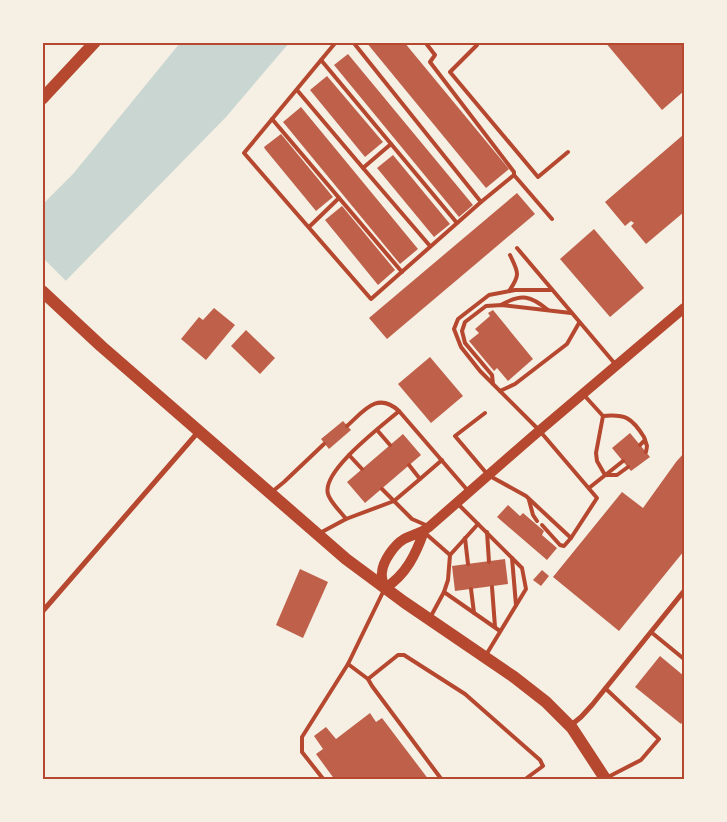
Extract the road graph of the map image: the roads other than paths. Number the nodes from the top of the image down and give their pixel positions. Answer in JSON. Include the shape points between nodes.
{"nodes":[{"id":1,"x":95,"y":42,"type":"edge"},
{"id":2,"x":336,"y":42,"type":"edge"},
{"id":3,"x":353,"y":42,"type":"edge"},
{"id":4,"x":425,"y":42,"type":"edge"},
{"id":5,"x":477,"y":45,"type":"dead end"},
{"id":6,"x":321,"y":60,"type":"junction"},
{"id":7,"x":297,"y":90,"type":"junction"},
{"id":8,"x":42,"y":99,"type":"edge"},
{"id":9,"x":272,"y":119,"type":"junction"},
{"id":10,"x":391,"y":144,"type":"junction"},
{"id":11,"x":568,"y":152,"type":"dead end"},
{"id":12,"x":363,"y":168,"type":"junction"},
{"id":13,"x":514,"y":175,"type":"junction"},
{"id":14,"x":339,"y":198,"type":"junction"},
{"id":15,"x":481,"y":202,"type":"junction"},
{"id":16,"x":552,"y":219,"type":"dead end"},
{"id":17,"x":457,"y":223,"type":"junction"},
{"id":18,"x":309,"y":228,"type":"junction"},
{"id":19,"x":430,"y":246,"type":"junction"},
{"id":20,"x":517,"y":248,"type":"dead end"},
{"id":21,"x":510,"y":254,"type":"dead end"},
{"id":22,"x":402,"y":272,"type":"junction"},
{"id":23,"x":551,"y":290,"type":"junction"},
{"id":24,"x":42,"y":291,"type":"edge"},
{"id":25,"x":509,"y":291,"type":"junction"},
{"id":26,"x":500,"y":305,"type":"junction"},
{"id":27,"x":684,"y":308,"type":"edge"},
{"id":28,"x":548,"y":310,"type":"junction"},
{"id":29,"x":571,"y":313,"type":"junction"},
{"id":30,"x":579,"y":323,"type":"junction"},
{"id":31,"x":616,"y":366,"type":"junction"},
{"id":32,"x":494,"y":384,"type":"junction"},
{"id":33,"x":500,"y":390,"type":"junction"},
{"id":34,"x":582,"y":394,"type":"junction"},
{"id":35,"x":399,"y":411,"type":"junction"},
{"id":36,"x":485,"y":413,"type":"dead end"},
{"id":37,"x":604,"y":416,"type":"junction"},
{"id":38,"x":347,"y":426,"type":"dead end"},
{"id":39,"x":378,"y":430,"type":"junction"},
{"id":40,"x":539,"y":430,"type":"junction"},
{"id":41,"x":199,"y":431,"type":"junction"},
{"id":42,"x":645,"y":440,"type":"junction"},
{"id":43,"x":324,"y":444,"type":"dead end"},
{"id":44,"x":390,"y":444,"type":"dead end"},
{"id":45,"x":640,"y":445,"type":"dead end"},
{"id":46,"x":646,"y":452,"type":"dead end"},
{"id":47,"x":349,"y":454,"type":"junction"},
{"id":48,"x":442,"y":460,"type":"junction"},
{"id":49,"x":623,"y":461,"type":"dead end"},
{"id":50,"x":410,"y":465,"type":"dead end"},
{"id":51,"x":628,"y":467,"type":"dead end"},
{"id":52,"x":362,"y":469,"type":"dead end"},
{"id":53,"x":488,"y":474,"type":"junction"},
{"id":54,"x":605,"y":475,"type":"junction"},
{"id":55,"x":420,"y":479,"type":"junction"},
{"id":56,"x":589,"y":488,"type":"junction"},
{"id":57,"x":382,"y":489,"type":"dead end"},
{"id":58,"x":469,"y":492,"type":"junction"},
{"id":59,"x":270,"y":493,"type":"junction"},
{"id":60,"x":529,"y":500,"type":"junction"},
{"id":61,"x":394,"y":502,"type":"junction"},
{"id":62,"x":457,"y":502,"type":"junction"},
{"id":63,"x":346,"y":519,"type":"junction"},
{"id":64,"x":538,"y":521,"type":"dead end"},
{"id":65,"x":478,"y":524,"type":"junction"},
{"id":66,"x":542,"y":525,"type":"dead end"},
{"id":67,"x":426,"y":529,"type":"junction"},
{"id":68,"x":487,"y":532,"type":"junction"},
{"id":69,"x":317,"y":534,"type":"junction"},
{"id":70,"x":465,"y":538,"type":"junction"},
{"id":71,"x":571,"y":538,"type":"junction"},
{"id":72,"x":450,"y":554,"type":"junction"},
{"id":73,"x":512,"y":558,"type":"junction"},
{"id":74,"x":489,"y":562,"type":"dead end"},
{"id":75,"x":468,"y":564,"type":"dead end"},
{"id":76,"x":492,"y":587,"type":"dead end"},
{"id":77,"x":385,"y":588,"type":"junction"},
{"id":78,"x":471,"y":589,"type":"dead end"},
{"id":79,"x":684,"y":590,"type":"edge"},
{"id":80,"x":444,"y":592,"type":"junction"},
{"id":81,"x":516,"y":604,"type":"junction"},
{"id":82,"x":42,"y":612,"type":"edge"},
{"id":83,"x":474,"y":613,"type":"junction"},
{"id":84,"x":429,"y":619,"type":"junction"},
{"id":85,"x":495,"y":627,"type":"junction"},
{"id":86,"x":500,"y":631,"type":"junction"},
{"id":87,"x":651,"y":632,"type":"junction"},
{"id":88,"x":484,"y":657,"type":"junction"},
{"id":89,"x":684,"y":659,"type":"edge"},
{"id":90,"x":348,"y":664,"type":"junction"},
{"id":91,"x":368,"y":679,"type":"junction"},
{"id":92,"x":605,"y":688,"type":"junction"},
{"id":93,"x":570,"y":726,"type":"junction"},
{"id":94,"x":606,"y":779,"type":"edge"},
{"id":95,"x":324,"y":780,"type":"edge"},
{"id":96,"x":442,"y":780,"type":"edge"},
{"id":97,"x":524,"y":780,"type":"edge"}],
"edges":[{"from":1,"to":8,"type":"main road"},
{"from":2,"to":6,"type":"lane"},
{"from":3,"to":15,"type":"lane"},
{"from":4,"to":13,"type":"lane","via":[[435,55],[430,62]]},
{"from":5,"to":11,"type":"lane","via":[[450,72],[538,177]]},
{"from":6,"to":7,"type":"lane"},
{"from":6,"to":10,"type":"lane"},
{"from":7,"to":9,"type":"lane"},
{"from":7,"to":12,"type":"lane"},
{"from":9,"to":14,"type":"lane"},
{"from":9,"to":18,"type":"lane","via":[[244,153]]},
{"from":10,"to":12,"type":"lane"},
{"from":10,"to":17,"type":"lane"},
{"from":12,"to":19,"type":"lane"},
{"from":13,"to":15,"type":"lane"},
{"from":13,"to":16,"type":"lane"},
{"from":14,"to":18,"type":"lane"},
{"from":14,"to":22,"type":"lane"},
{"from":15,"to":17,"type":"lane"},
{"from":17,"to":19,"type":"lane"},
{"from":18,"to":22,"type":"lane","via":[[371,298]]},
{"from":19,"to":22,"type":"lane"},
{"from":20,"to":23,"type":"lane"},
{"from":21,"to":25,"type":"lane","via":[[517,270],[517,280]]},
{"from":23,"to":25,"type":"lane"},
{"from":23,"to":29,"type":"lane"},
{"from":24,"to":41,"type":"main road"},
{"from":25,"to":32,"type":"lane","via":[[489,295],[458,319],[454,329],[461,347]]},
{"from":26,"to":28,"type":"lane"},
{"from":26,"to":28,"type":"lane","via":[[514,297],[535,300]]},
{"from":26,"to":32,"type":"lane","via":[[486,306],[465,322],[462,332],[465,343],[492,375]]},
{"from":27,"to":31,"type":"main road"},
{"from":28,"to":29,"type":"lane"},
{"from":29,"to":30,"type":"lane"},
{"from":30,"to":31,"type":"lane"},
{"from":30,"to":33,"type":"lane","via":[[567,344],[514,384]]},
{"from":31,"to":34,"type":"main road"},
{"from":32,"to":33,"type":"lane"},
{"from":33,"to":40,"type":"lane"},
{"from":34,"to":37,"type":"lane"},
{"from":34,"to":40,"type":"main road"},
{"from":35,"to":38,"type":"lane","via":[[392,404],[379,401]]},
{"from":35,"to":39,"type":"lane"},
{"from":35,"to":48,"type":"lane"},
{"from":36,"to":53,"type":"lane","via":[[455,436]]},
{"from":37,"to":42,"type":"lane","via":[[630,418]]},
{"from":37,"to":54,"type":"lane","via":[[596,453]]},
{"from":39,"to":44,"type":"lane"},
{"from":39,"to":47,"type":"lane"},
{"from":40,"to":53,"type":"main road"},
{"from":40,"to":56,"type":"lane"},
{"from":41,"to":59,"type":"main road"},
{"from":41,"to":82,"type":"street"},
{"from":42,"to":45,"type":"lane"},
{"from":42,"to":46,"type":"lane"},
{"from":43,"to":59,"type":"lane"},
{"from":47,"to":52,"type":"lane"},
{"from":47,"to":63,"type":"lane","via":[[332,473],[327,485],[328,495]]},
{"from":48,"to":55,"type":"lane"},
{"from":48,"to":58,"type":"lane"},
{"from":49,"to":54,"type":"lane"},
{"from":50,"to":55,"type":"lane"},
{"from":51,"to":54,"type":"lane","via":[[617,475]]},
{"from":53,"to":58,"type":"main road"},
{"from":53,"to":60,"type":"lane"},
{"from":54,"to":56,"type":"lane"},
{"from":55,"to":61,"type":"lane"},
{"from":56,"to":71,"type":"lane","via":[[597,498]]},
{"from":57,"to":61,"type":"lane"},
{"from":58,"to":62,"type":"main road"},
{"from":59,"to":69,"type":"main road"},
{"from":60,"to":64,"type":"lane"},
{"from":60,"to":71,"type":"lane"},
{"from":61,"to":63,"type":"lane"},
{"from":61,"to":67,"type":"lane"},
{"from":62,"to":65,"type":"lane"},
{"from":62,"to":67,"type":"main road"},
{"from":63,"to":69,"type":"lane"},
{"from":65,"to":68,"type":"lane"},
{"from":65,"to":70,"type":"lane"},
{"from":66,"to":71,"type":"lane","via":[[560,545],[564,546]]},
{"from":67,"to":72,"type":"lane"},
{"from":67,"to":77,"type":"main road","via":[[414,557],[399,578]]},
{"from":67,"to":77,"type":"main road","via":[[404,539],[394,548],[382,572]]},
{"from":68,"to":73,"type":"lane"},
{"from":68,"to":74,"type":"lane"},
{"from":69,"to":77,"type":"main road"},
{"from":70,"to":72,"type":"lane"},
{"from":70,"to":75,"type":"lane"},
{"from":72,"to":80,"type":"lane"},
{"from":73,"to":81,"type":"lane"},
{"from":73,"to":81,"type":"lane","via":[[522,568],[526,589]]},
{"from":76,"to":85,"type":"lane"},
{"from":77,"to":84,"type":"main road"},
{"from":77,"to":90,"type":"lane"},
{"from":78,"to":83,"type":"lane"},
{"from":79,"to":87,"type":"street"},
{"from":80,"to":83,"type":"lane"},
{"from":80,"to":84,"type":"lane"},
{"from":81,"to":86,"type":"lane"},
{"from":83,"to":85,"type":"lane"},
{"from":84,"to":88,"type":"main road"},
{"from":85,"to":86,"type":"lane"},
{"from":86,"to":88,"type":"lane"},
{"from":87,"to":89,"type":"lane"},
{"from":87,"to":92,"type":"street"},
{"from":88,"to":93,"type":"main road","via":[[546,702]]},
{"from":90,"to":91,"type":"lane"},
{"from":90,"to":95,"type":"lane","via":[[302,737],[302,752]]},
{"from":91,"to":96,"type":"lane"},
{"from":91,"to":97,"type":"lane","via":[[398,655],[404,655],[465,694],[540,760],[543,766]]},
{"from":92,"to":93,"type":"street"},
{"from":92,"to":94,"type":"lane","via":[[659,739],[641,760]]},
{"from":93,"to":94,"type":"main road"}]}
